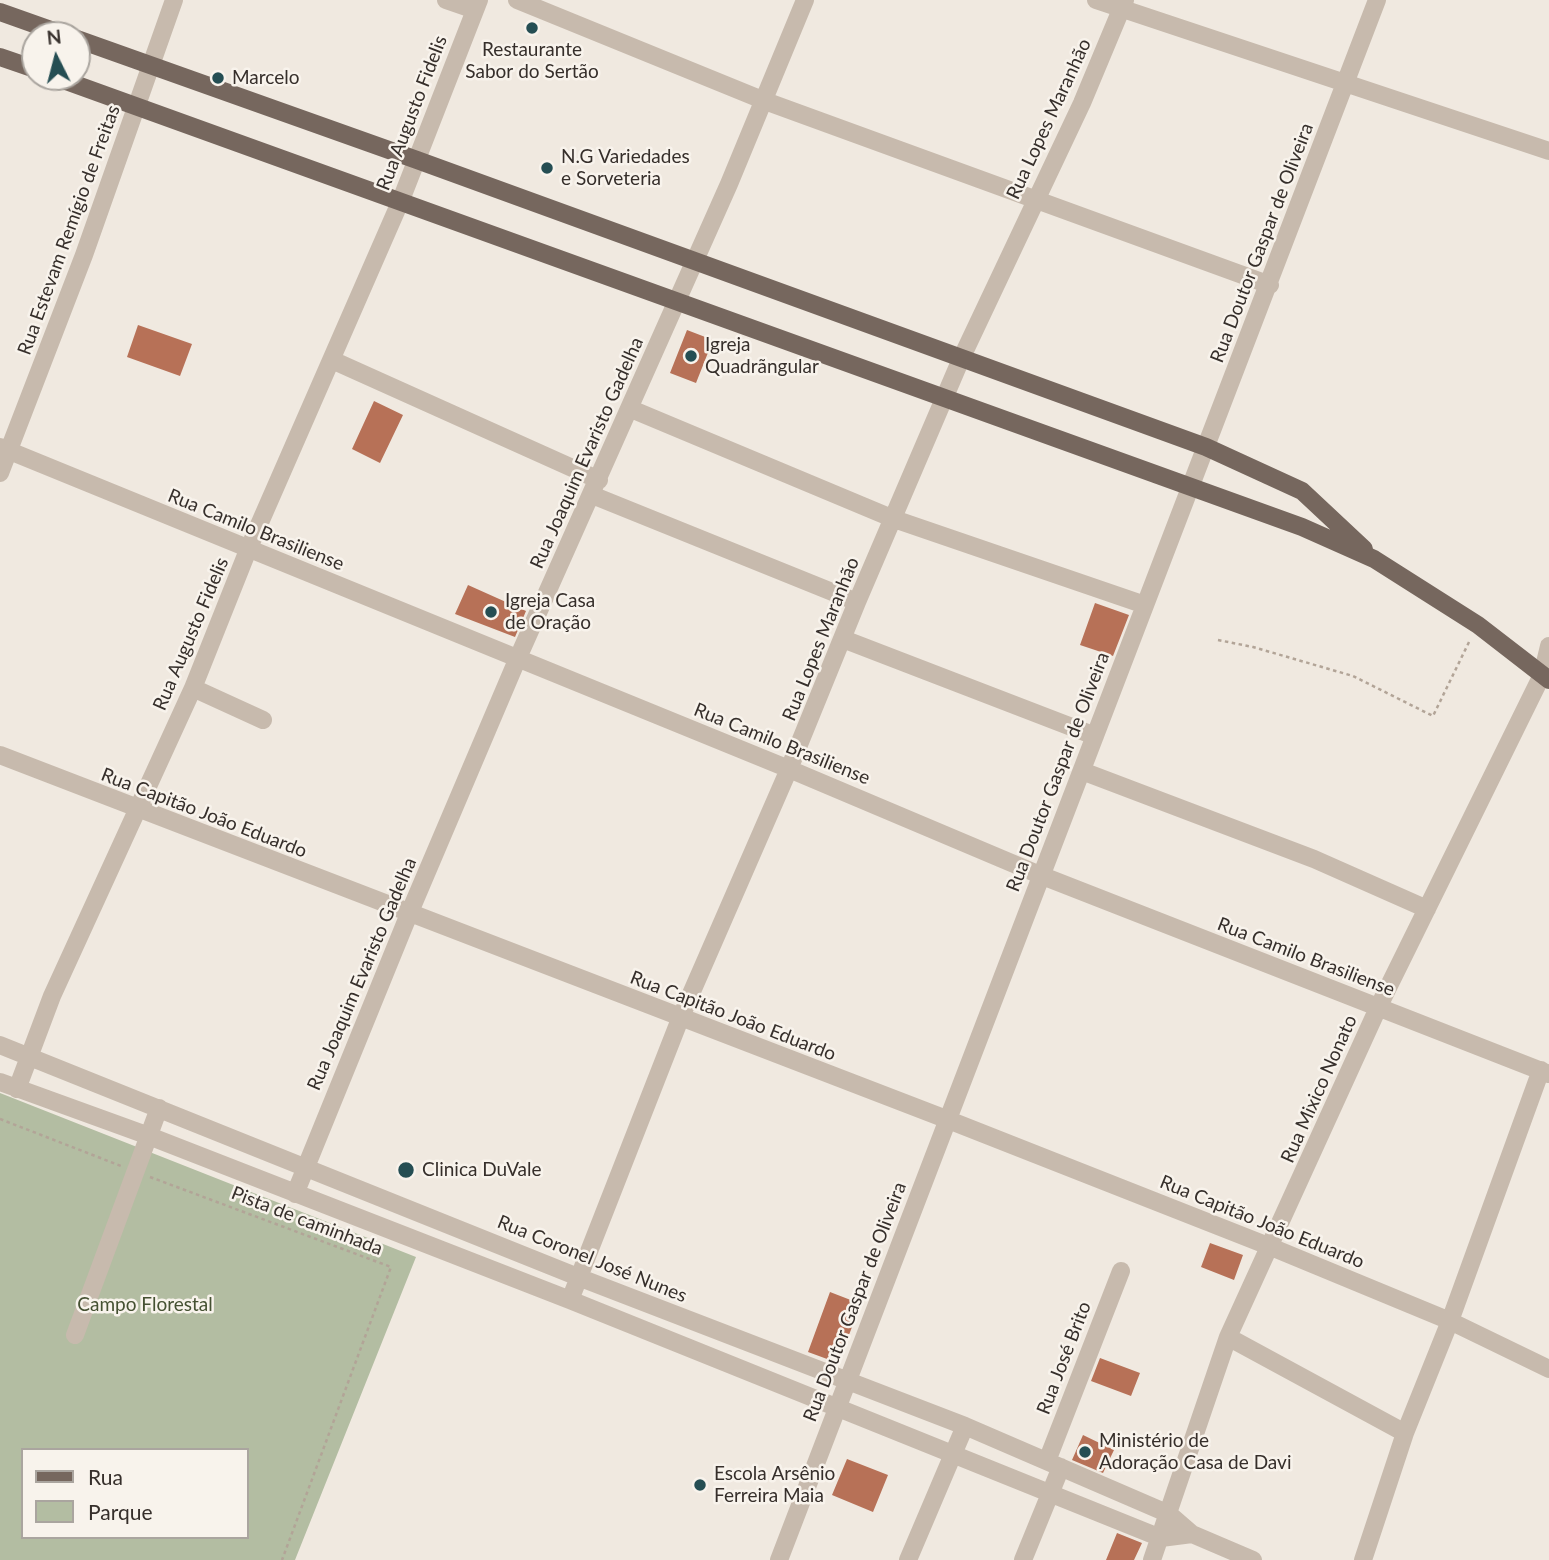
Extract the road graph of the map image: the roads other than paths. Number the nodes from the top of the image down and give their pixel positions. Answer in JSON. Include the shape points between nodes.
{"nodes":[{"id":1,"x":174,"y":0,"type":"edge"},
{"id":2,"x":446,"y":0,"type":"edge"},
{"id":3,"x":517,"y":0,"type":"edge"},
{"id":4,"x":805,"y":0,"type":"edge"},
{"id":5,"x":1096,"y":0,"type":"edge"},
{"id":6,"x":1377,"y":0,"type":"edge"},
{"id":7,"x":1123,"y":4,"type":"edge"},
{"id":8,"x":477,"y":5,"type":"edge"},
{"id":9,"x":0,"y":12,"type":"edge"},
{"id":10,"x":25,"y":21,"type":"edge"},
{"id":11,"x":91,"y":44,"type":"edge"},
{"id":12,"x":0,"y":57,"type":"edge"},
{"id":13,"x":21,"y":64,"type":"edge"},
{"id":14,"x":152,"y":66,"type":"junction"},
{"id":15,"x":1345,"y":84,"type":"junction"},
{"id":16,"x":91,"y":91,"type":"edge"},
{"id":17,"x":765,"y":101,"type":"junction"},
{"id":18,"x":137,"y":108,"type":"junction"},
{"id":19,"x":1549,"y":151,"type":"edge"},
{"id":20,"x":417,"y":160,"type":"junction"},
{"id":21,"x":1035,"y":199,"type":"junction"},
{"id":22,"x":401,"y":200,"type":"junction"},
{"id":23,"x":693,"y":260,"type":"junction"},
{"id":24,"x":1270,"y":285,"type":"junction"},
{"id":25,"x":677,"y":301,"type":"junction"},
{"id":26,"x":961,"y":359,"type":"junction"},
{"id":27,"x":332,"y":360,"type":"junction"},
{"id":28,"x":944,"y":398,"type":"junction"},
{"id":29,"x":631,"y":409,"type":"junction"},
{"id":30,"x":1206,"y":447,"type":"junction"},
{"id":31,"x":4,"y":449,"type":"edge"},
{"id":32,"x":0,"y":473,"type":"edge"},
{"id":33,"x":1193,"y":486,"type":"junction"},
{"id":34,"x":596,"y":488,"type":"junction"},
{"id":35,"x":894,"y":519,"type":"junction"},
{"id":36,"x":248,"y":550,"type":"junction"},
{"id":37,"x":1374,"y":559,"type":"junction"},
{"id":38,"x":857,"y":602,"type":"junction"},
{"id":39,"x":1146,"y":605,"type":"junction"},
{"id":40,"x":844,"y":639,"type":"junction"},
{"id":41,"x":1549,"y":646,"type":"edge"},
{"id":42,"x":517,"y":660,"type":"junction"},
{"id":43,"x":1545,"y":678,"type":"edge"},
{"id":44,"x":192,"y":688,"type":"junction"},
{"id":45,"x":263,"y":720,"type":"dead end"},
{"id":46,"x":1095,"y":736,"type":"junction"},
{"id":47,"x":0,"y":755,"type":"edge"},
{"id":48,"x":789,"y":769,"type":"junction"},
{"id":49,"x":1082,"y":771,"type":"junction"},
{"id":50,"x":137,"y":810,"type":"junction"},
{"id":51,"x":1040,"y":875,"type":"junction"},
{"id":52,"x":1427,"y":909,"type":"junction"},
{"id":53,"x":408,"y":914,"type":"junction"},
{"id":54,"x":1378,"y":1008,"type":"junction"},
{"id":55,"x":680,"y":1019,"type":"junction"},
{"id":56,"x":0,"y":1045,"type":"edge"},
{"id":57,"x":30,"y":1057,"type":"junction"},
{"id":58,"x":1545,"y":1072,"type":"edge"},
{"id":59,"x":0,"y":1082,"type":"edge"},
{"id":60,"x":17,"y":1089,"type":"junction"},
{"id":61,"x":159,"y":1108,"type":"junction"},
{"id":62,"x":946,"y":1119,"type":"junction"},
{"id":63,"x":149,"y":1136,"type":"junction"},
{"id":64,"x":306,"y":1166,"type":"junction"},
{"id":65,"x":295,"y":1194,"type":"junction"},
{"id":66,"x":1271,"y":1247,"type":"junction"},
{"id":67,"x":1121,"y":1271,"type":"dead end"},
{"id":68,"x":578,"y":1277,"type":"junction"},
{"id":69,"x":570,"y":1300,"type":"junction"},
{"id":70,"x":1450,"y":1321,"type":"junction"},
{"id":71,"x":75,"y":1335,"type":"dead end"},
{"id":72,"x":1228,"y":1337,"type":"junction"},
{"id":73,"x":1549,"y":1370,"type":"edge"},
{"id":74,"x":847,"y":1382,"type":"junction"},
{"id":75,"x":839,"y":1406,"type":"junction"},
{"id":76,"x":965,"y":1426,"type":"junction"},
{"id":77,"x":1405,"y":1433,"type":"junction"},
{"id":78,"x":952,"y":1454,"type":"junction"},
{"id":79,"x":1054,"y":1464,"type":"junction"},
{"id":80,"x":1050,"y":1493,"type":"junction"},
{"id":81,"x":1169,"y":1514,"type":"junction"},
{"id":82,"x":1192,"y":1534,"type":"junction"},
{"id":83,"x":1161,"y":1538,"type":"junction"},
{"id":84,"x":779,"y":1560,"type":"edge"},
{"id":85,"x":908,"y":1560,"type":"edge"},
{"id":86,"x":1023,"y":1560,"type":"edge"},
{"id":87,"x":1152,"y":1560,"type":"edge"},
{"id":88,"x":1253,"y":1560,"type":"edge"},
{"id":89,"x":1363,"y":1560,"type":"edge"}],
"edges":[{"from":1,"to":14,"type":"street","name":"Rua Estevam Remígio de Freitas"},
{"from":2,"to":8,"type":"street"},
{"from":3,"to":17,"type":"street"},
{"from":4,"to":17,"type":"street","name":"Rua Joaquim Evaristo Gadelha"},
{"from":5,"to":7,"type":"street"},
{"from":6,"to":15,"type":"street","name":"Rua Doutor Gaspar de Oliveira"},
{"from":7,"to":15,"type":"street"},
{"from":7,"to":21,"type":"street","name":"Rua Lopes Maranhão"},
{"from":8,"to":20,"type":"street","name":"Rua Augusto Fidelis"},
{"from":9,"to":10,"type":"main road"},
{"from":11,"to":14,"type":"main road"},
{"from":12,"to":13,"type":"main road"},
{"from":14,"to":18,"type":"street","name":"Rua Estevam Remígio de Freitas"},
{"from":14,"to":20,"type":"main road"},
{"from":15,"to":19,"type":"street"},
{"from":15,"to":24,"type":"street","name":"Rua Doutor Gaspar de Oliveira"},
{"from":16,"to":18,"type":"main road"},
{"from":17,"to":21,"type":"street"},
{"from":17,"to":23,"type":"street","name":"Rua Joaquim Evaristo Gadelha"},
{"from":18,"to":22,"type":"main road"},
{"from":18,"to":31,"type":"street","name":"Rua Estevam Remígio de Freitas","via":[[84,256]]},
{"from":20,"to":22,"type":"street","name":"Rua Augusto Fidelis"},
{"from":20,"to":23,"type":"main road"},
{"from":21,"to":24,"type":"street"},
{"from":21,"to":26,"type":"street","name":"Rua Lopes Maranhão"},
{"from":22,"to":25,"type":"main road"},
{"from":22,"to":27,"type":"street","name":"Rua Augusto Fidelis"},
{"from":23,"to":25,"type":"street","name":"Rua Joaquim Evaristo Gadelha"},
{"from":23,"to":26,"type":"main road"},
{"from":24,"to":30,"type":"street","name":"Rua Doutor Gaspar de Oliveira"},
{"from":25,"to":28,"type":"main road"},
{"from":25,"to":29,"type":"street","name":"Rua Joaquim Evaristo Gadelha"},
{"from":26,"to":28,"type":"street","name":"Rua Lopes Maranhão"},
{"from":26,"to":30,"type":"main road"},
{"from":27,"to":34,"type":"street"},
{"from":27,"to":36,"type":"street","name":"Rua Augusto Fidelis"},
{"from":28,"to":33,"type":"main road"},
{"from":28,"to":35,"type":"street","name":"Rua Lopes Maranhão"},
{"from":29,"to":34,"type":"street","name":"Rua Joaquim Evaristo Gadelha"},
{"from":29,"to":35,"type":"street"},
{"from":30,"to":33,"type":"street","name":"Rua Doutor Gaspar de Oliveira"},
{"from":30,"to":37,"type":"main road","via":[[1302,491]]},
{"from":31,"to":32,"type":"street","name":"Rua Estevam Remígio de Freitas"},
{"from":31,"to":36,"type":"street","name":"Rua Camilo Brasiliense"},
{"from":33,"to":37,"type":"main road"},
{"from":33,"to":39,"type":"street","name":"Rua Doutor Gaspar de Oliveira"},
{"from":34,"to":38,"type":"street"},
{"from":34,"to":42,"type":"street","name":"Rua Joaquim Evaristo Gadelha"},
{"from":35,"to":38,"type":"street","name":"Rua Lopes Maranhão"},
{"from":35,"to":39,"type":"street"},
{"from":36,"to":42,"type":"street","name":"Rua Camilo Brasiliense"},
{"from":36,"to":44,"type":"street","name":"Rua Augusto Fidelis"},
{"from":37,"to":43,"type":"main road","via":[[1478,625]]},
{"from":38,"to":40,"type":"street","name":"Rua Lopes Maranhão"},
{"from":39,"to":46,"type":"street","name":"Rua Doutor Gaspar de Oliveira"},
{"from":40,"to":46,"type":"street"},
{"from":40,"to":48,"type":"street","name":"Rua Lopes Maranhão"},
{"from":41,"to":43,"type":"street","name":"Rua Mixico Nonato"},
{"from":42,"to":48,"type":"street","name":"Rua Camilo Brasiliense"},
{"from":42,"to":53,"type":"street","name":"Rua Joaquim Evaristo Gadelha"},
{"from":43,"to":52,"type":"street","name":"Rua Mixico Nonato"},
{"from":44,"to":45,"type":"street"},
{"from":44,"to":50,"type":"street","name":"Rua Augusto Fidelis"},
{"from":46,"to":49,"type":"street","name":"Rua Doutor Gaspar de Oliveira"},
{"from":47,"to":50,"type":"street","name":"Rua Capitão João Eduardo"},
{"from":48,"to":51,"type":"street","name":"Rua Camilo Brasiliense"},
{"from":48,"to":55,"type":"street","name":"Rua Lopes Maranhão"},
{"from":49,"to":51,"type":"street","name":"Rua Doutor Gaspar de Oliveira"},
{"from":49,"to":52,"type":"street","via":[[1314,859]]},
{"from":50,"to":53,"type":"street","name":"Rua Capitão João Eduardo"},
{"from":50,"to":57,"type":"street","name":"Rua Augusto Fidelis","via":[[52,996]]},
{"from":51,"to":54,"type":"street","name":"Rua Camilo Brasiliense"},
{"from":51,"to":62,"type":"street","name":"Rua Doutor Gaspar de Oliveira"},
{"from":52,"to":54,"type":"street","name":"Rua Mixico Nonato"},
{"from":53,"to":55,"type":"street","name":"Rua Capitão João Eduardo"},
{"from":53,"to":64,"type":"street","name":"Rua Joaquim Evaristo Gadelha"},
{"from":54,"to":58,"type":"street","name":"Rua Camilo Brasiliense"},
{"from":54,"to":66,"type":"street","name":"Rua Mixico Nonato"},
{"from":55,"to":62,"type":"street","name":"Rua Capitão João Eduardo"},
{"from":55,"to":68,"type":"street","name":"Rua Lopes Maranhão"},
{"from":56,"to":57,"type":"street","name":"Rua Coronel José Nunes"},
{"from":57,"to":60,"type":"street","name":"Rua Augusto Fidelis"},
{"from":57,"to":61,"type":"street","name":"Rua Coronel José Nunes"},
{"from":58,"to":70,"type":"street"},
{"from":59,"to":60,"type":"street"},
{"from":60,"to":63,"type":"street"},
{"from":61,"to":63,"type":"street"},
{"from":61,"to":64,"type":"street","name":"Rua Coronel José Nunes"},
{"from":62,"to":66,"type":"street","name":"Rua Capitão João Eduardo"},
{"from":62,"to":74,"type":"street","name":"Rua Doutor Gaspar de Oliveira"},
{"from":63,"to":65,"type":"street"},
{"from":63,"to":71,"type":"street"},
{"from":64,"to":65,"type":"street","name":"Rua Joaquim Evaristo Gadelha"},
{"from":64,"to":68,"type":"street","name":"Rua Coronel José Nunes"},
{"from":65,"to":69,"type":"street"},
{"from":66,"to":70,"type":"street","name":"Rua Capitão João Eduardo"},
{"from":66,"to":72,"type":"street","name":"Rua Mixico Nonato"},
{"from":67,"to":79,"type":"street","name":"Rua José Brito"},
{"from":68,"to":69,"type":"street","name":"Rua Lopes Maranhão"},
{"from":68,"to":74,"type":"street","name":"Rua Coronel José Nunes"},
{"from":69,"to":75,"type":"street"},
{"from":70,"to":73,"type":"street","name":"Rua Capitão João Eduardo"},
{"from":70,"to":77,"type":"street"},
{"from":72,"to":77,"type":"street"},
{"from":72,"to":81,"type":"street","name":"Rua Mixico Nonato"},
{"from":74,"to":75,"type":"street","name":"Rua Doutor Gaspar de Oliveira"},
{"from":74,"to":76,"type":"street","name":"Rua Coronel José Nunes"},
{"from":75,"to":78,"type":"street"},
{"from":75,"to":84,"type":"street","name":"Rua Doutor Gaspar de Oliveira"},
{"from":76,"to":78,"type":"street"},
{"from":76,"to":79,"type":"street","name":"Rua Coronel José Nunes"},
{"from":77,"to":89,"type":"street"},
{"from":78,"to":80,"type":"street"},
{"from":78,"to":85,"type":"street"},
{"from":79,"to":80,"type":"street","name":"Rua José Brito"},
{"from":79,"to":81,"type":"street","name":"Rua Coronel José Nunes"},
{"from":80,"to":83,"type":"street"},
{"from":80,"to":86,"type":"street","name":"Rua José Brito"},
{"from":81,"to":82,"type":"street","name":"Rua Coronel José Nunes"},
{"from":81,"to":83,"type":"street","name":"Rua Mixico Nonato"},
{"from":82,"to":83,"type":"street"},
{"from":82,"to":88,"type":"street"},
{"from":83,"to":87,"type":"street","name":"Rua Mixico Nonato"}]}
